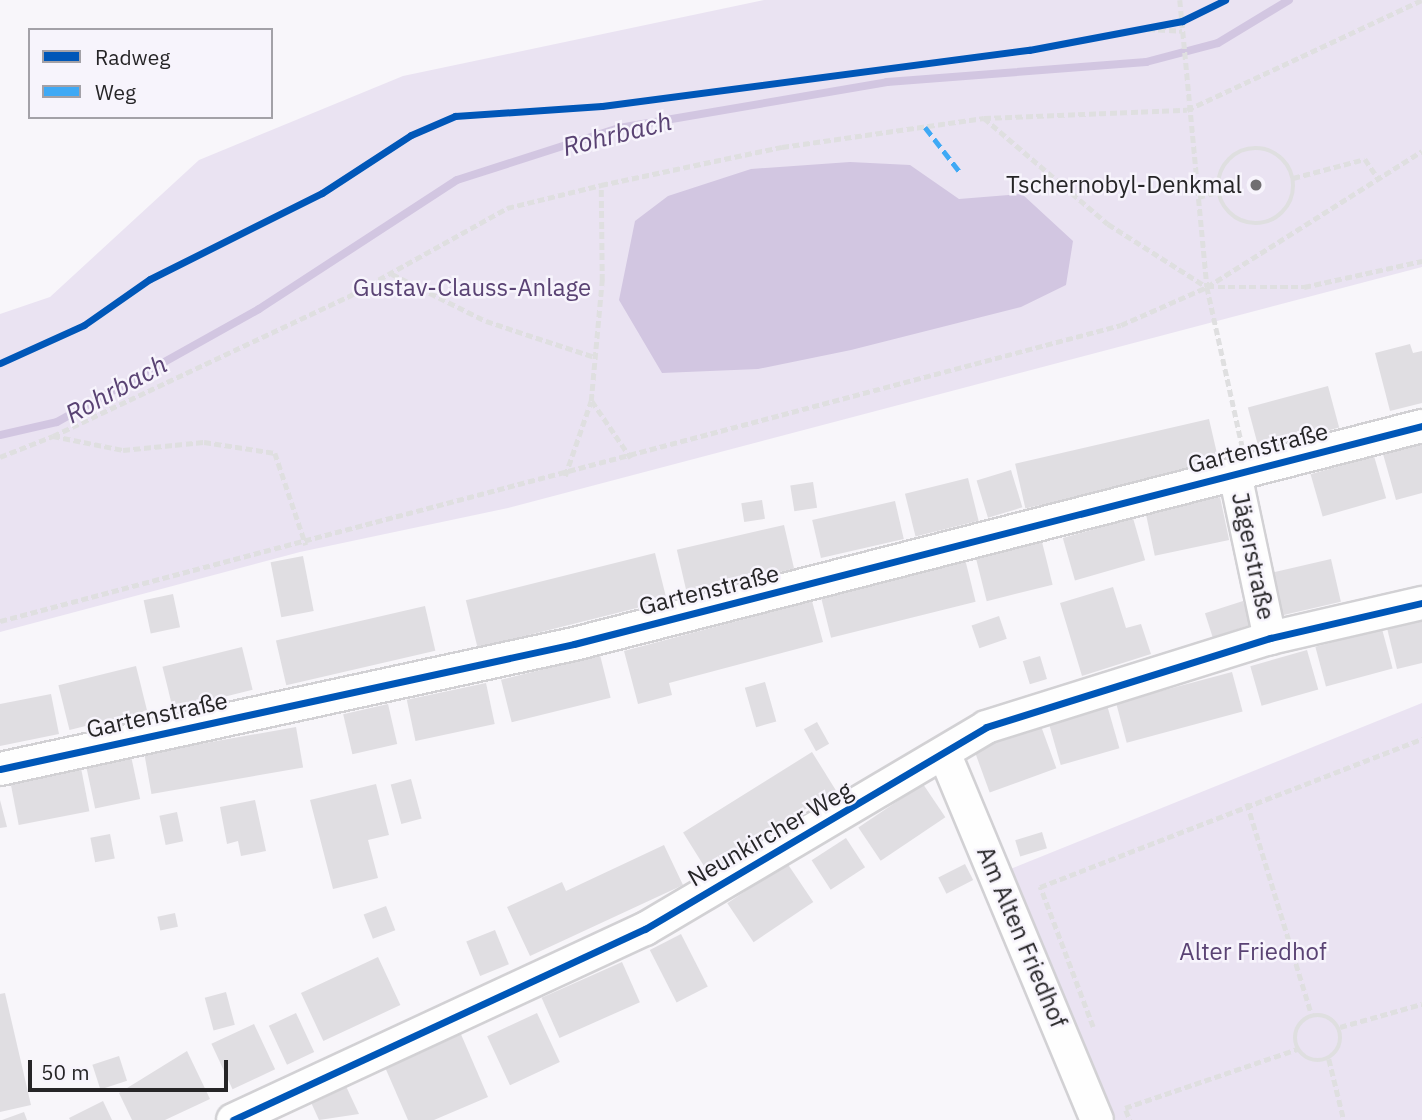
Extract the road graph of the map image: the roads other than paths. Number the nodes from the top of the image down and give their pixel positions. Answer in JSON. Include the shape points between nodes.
{"nodes":[{"id":1,"x":1422,"y":426,"type":"edge"},
{"id":2,"x":1242,"y":472,"type":"junction"},
{"id":3,"x":1422,"y":603,"type":"edge"},
{"id":4,"x":1270,"y":638,"type":"junction"},
{"id":5,"x":945,"y":755,"type":"junction"},
{"id":6,"x":0,"y":769,"type":"edge"},
{"id":7,"x":1111,"y":1114,"type":"edge"},
{"id":8,"x":233,"y":1120,"type":"edge"}],
"edges":[{"from":1,"to":2,"type":"street","name":"Gartenstraße"},
{"from":2,"to":4,"type":"street","name":"Jägerstraße"},
{"from":2,"to":6,"type":"street","name":"Gartenstraße","via":[[574,644]]},
{"from":3,"to":4,"type":"street","name":"Neunkircher Weg"},
{"from":4,"to":5,"type":"street","name":"Neunkircher Weg","via":[[986,727]]},
{"from":5,"to":7,"type":"street","name":"Am Alten Friedhof"},
{"from":5,"to":8,"type":"street","name":"Neunkircher Weg","via":[[645,929]]}]}
